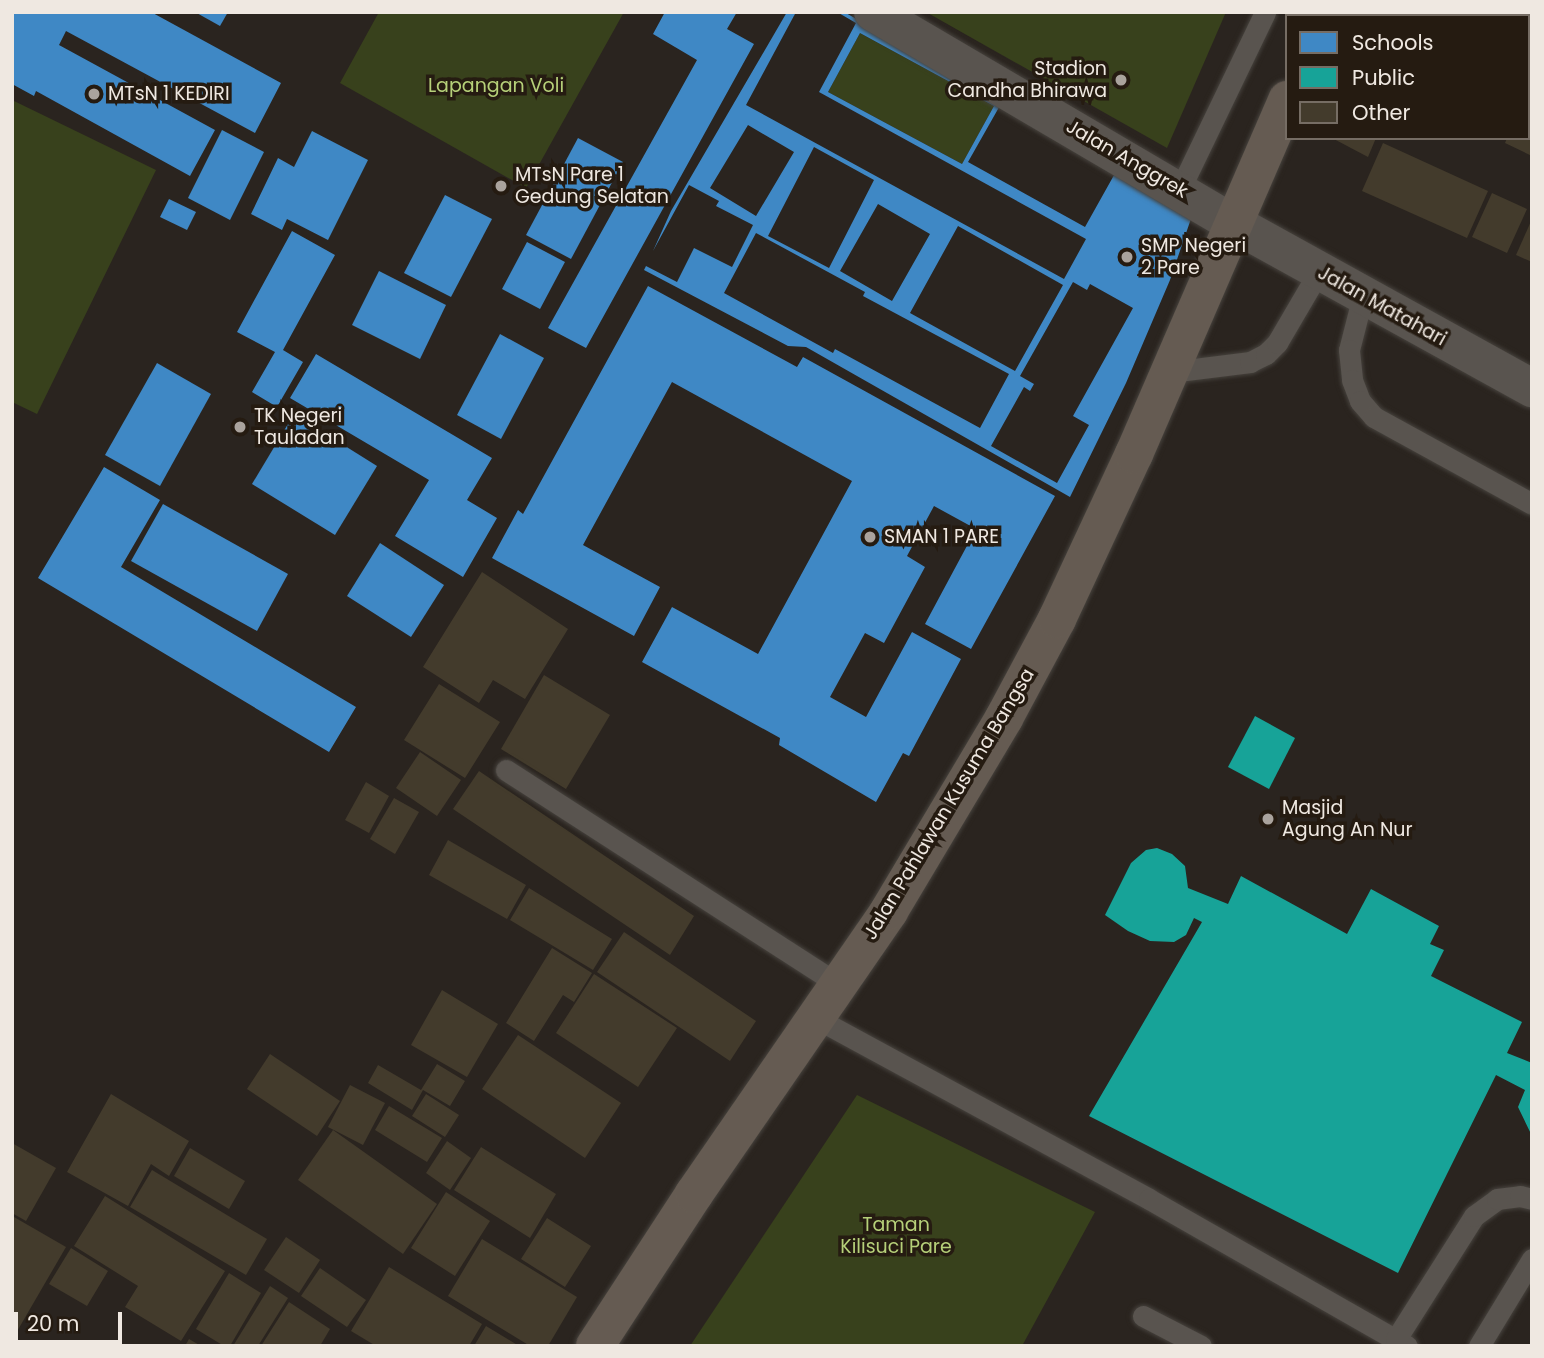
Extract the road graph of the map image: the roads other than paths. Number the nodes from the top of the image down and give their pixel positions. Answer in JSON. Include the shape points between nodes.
{"nodes":[{"id":1,"x":873,"y":12,"type":"edge"},
{"id":2,"x":1265,"y":12,"type":"edge"},
{"id":3,"x":1285,"y":105,"type":"edge"},
{"id":4,"x":1180,"y":189,"type":"junction"},
{"id":5,"x":1233,"y":223,"type":"junction"},
{"id":6,"x":1319,"y":271,"type":"junction"},
{"id":7,"x":1363,"y":295,"type":"junction"},
{"id":8,"x":1170,"y":372,"type":"junction"},
{"id":9,"x":1532,"y":388,"type":"edge"},
{"id":10,"x":1532,"y":504,"type":"edge"},
{"id":11,"x":506,"y":770,"type":"dead end"},
{"id":12,"x":837,"y":983,"type":"junction"},
{"id":13,"x":814,"y":1017,"type":"junction"},
{"id":14,"x":1532,"y":1199,"type":"edge"},
{"id":15,"x":1532,"y":1259,"type":"edge"},
{"id":16,"x":1143,"y":1316,"type":"dead end"},
{"id":17,"x":1401,"y":1343,"type":"edge"},
{"id":18,"x":596,"y":1346,"type":"edge"},
{"id":19,"x":1201,"y":1346,"type":"edge"},
{"id":20,"x":1479,"y":1346,"type":"edge"}],
"edges":[{"from":1,"to":4,"type":"street","name":"Jalan Anggrek"},
{"from":2,"to":4,"type":"lane"},
{"from":3,"to":5,"type":"main road","name":"Jalan Pahlawan Kusuma Bangsa"},
{"from":4,"to":5,"type":"street","name":"Jalan Anggrek"},
{"from":5,"to":6,"type":"street","name":"Jalan Matahari"},
{"from":5,"to":8,"type":"main road","name":"Jalan Pahlawan Kusuma Bangsa"},
{"from":6,"to":7,"type":"street","name":"Jalan Matahari"},
{"from":6,"to":8,"type":"lane","via":[[1266,354],[1250,362]]},
{"from":7,"to":9,"type":"street","name":"Jalan Matahari"},
{"from":7,"to":10,"type":"lane","via":[[1349,350],[1360,401],[1374,417]]},
{"from":8,"to":12,"type":"main road","name":"Jalan Pahlawan Kusuma Bangsa","via":[[1057,620],[1004,718],[889,911]]},
{"from":11,"to":12,"type":"lane"},
{"from":12,"to":13,"type":"main road","name":"Jalan Pahlawan Kusuma Bangsa"},
{"from":13,"to":17,"type":"lane","via":[[1149,1199]]},
{"from":13,"to":18,"type":"main road","name":"Jalan Pahlawan Kusuma Bangsa"},
{"from":14,"to":17,"type":"lane","via":[[1497,1199],[1474,1216]]},
{"from":15,"to":20,"type":"lane"},
{"from":16,"to":19,"type":"lane"}]}
